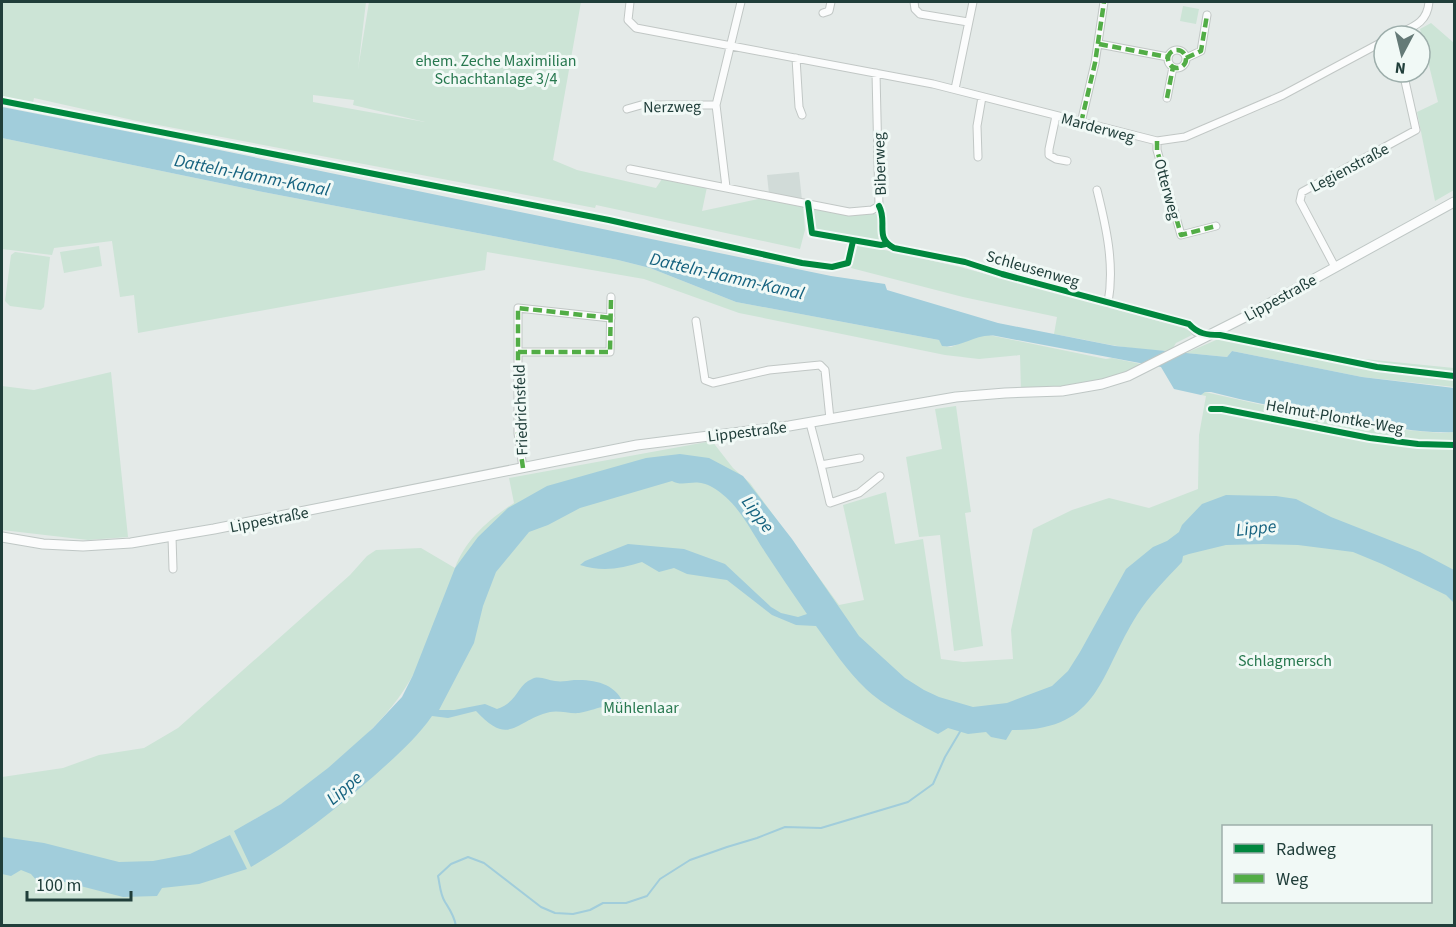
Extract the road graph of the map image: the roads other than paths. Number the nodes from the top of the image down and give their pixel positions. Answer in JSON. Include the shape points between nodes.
{"nodes":[{"id":1,"x":630,"y":2,"type":"edge"},
{"id":2,"x":741,"y":2,"type":"edge"},
{"id":3,"x":831,"y":2,"type":"edge"},
{"id":4,"x":914,"y":2,"type":"edge"},
{"id":5,"x":972,"y":2,"type":"edge"},
{"id":6,"x":1104,"y":2,"type":"edge"},
{"id":7,"x":1429,"y":2,"type":"edge"},
{"id":8,"x":824,"y":13,"type":"dead end"},
{"id":9,"x":1208,"y":15,"type":"dead end"},
{"id":10,"x":968,"y":22,"type":"junction"},
{"id":11,"x":1417,"y":24,"type":"edge"},
{"id":12,"x":1099,"y":44,"type":"junction"},
{"id":13,"x":731,"y":46,"type":"junction"},
{"id":14,"x":1372,"y":47,"type":"edge"},
{"id":15,"x":1168,"y":57,"type":"junction"},
{"id":16,"x":796,"y":58,"type":"junction"},
{"id":17,"x":1186,"y":58,"type":"junction"},
{"id":18,"x":1173,"y":67,"type":"junction"},
{"id":19,"x":876,"y":73,"type":"junction"},
{"id":20,"x":1406,"y":84,"type":"edge"},
{"id":21,"x":955,"y":89,"type":"junction"},
{"id":22,"x":982,"y":97,"type":"junction"},
{"id":23,"x":1167,"y":98,"type":"dead end"},
{"id":24,"x":716,"y":105,"type":"junction"},
{"id":25,"x":627,"y":109,"type":"dead end"},
{"id":26,"x":802,"y":115,"type":"dead end"},
{"id":27,"x":1056,"y":116,"type":"junction"},
{"id":28,"x":1081,"y":123,"type":"junction"},
{"id":29,"x":1157,"y":141,"type":"junction"},
{"id":30,"x":978,"y":158,"type":"dead end"},
{"id":31,"x":1067,"y":161,"type":"dead end"},
{"id":32,"x":630,"y":169,"type":"dead end"},
{"id":33,"x":726,"y":187,"type":"junction"},
{"id":34,"x":1097,"y":190,"type":"dead end"},
{"id":35,"x":1455,"y":202,"type":"edge"},
{"id":36,"x":879,"y":206,"type":"junction"},
{"id":37,"x":1216,"y":226,"type":"dead end"},
{"id":38,"x":1335,"y":267,"type":"junction"},
{"id":39,"x":611,"y":297,"type":"dead end"},
{"id":40,"x":1108,"y":303,"type":"junction"},
{"id":41,"x":611,"y":318,"type":"junction"},
{"id":42,"x":696,"y":321,"type":"dead end"},
{"id":43,"x":1206,"y":335,"type":"junction"},
{"id":44,"x":518,"y":352,"type":"junction"},
{"id":45,"x":830,"y":419,"type":"junction"},
{"id":46,"x":810,"y":423,"type":"junction"},
{"id":47,"x":860,"y":458,"type":"dead end"},
{"id":48,"x":821,"y":465,"type":"junction"},
{"id":49,"x":523,"y":468,"type":"junction"},
{"id":50,"x":880,"y":476,"type":"dead end"},
{"id":51,"x":2,"y":537,"type":"edge"},
{"id":52,"x":172,"y":537,"type":"junction"},
{"id":53,"x":173,"y":569,"type":"dead end"}],
"edges":[{"from":1,"to":13,"type":"street","name":"Marderweg","via":[[628,20],[636,28]]},
{"from":2,"to":13,"type":"street"},
{"from":3,"to":8,"type":"street","via":[[829,11]]},
{"from":4,"to":10,"type":"street","via":[[920,14]]},
{"from":5,"to":10,"type":"street"},
{"from":6,"to":12,"type":"street"},
{"from":7,"to":11,"type":"street","via":[[1426,17]]},
{"from":9,"to":17,"type":"street","via":[[1201,51]]},
{"from":10,"to":21,"type":"street"},
{"from":12,"to":15,"type":"street"},
{"from":12,"to":28,"type":"street"},
{"from":13,"to":16,"type":"street","name":"Marderweg"},
{"from":13,"to":24,"type":"street"},
{"from":14,"to":29,"type":"street","name":"Marderweg","via":[[1283,95],[1185,136]]},
{"from":15,"to":17,"type":"street","via":[[1175,50],[1183,52]]},
{"from":15,"to":18,"type":"street"},
{"from":16,"to":19,"type":"street","name":"Marderweg"},
{"from":16,"to":26,"type":"street"},
{"from":17,"to":18,"type":"street","via":[[1181,67]]},
{"from":18,"to":23,"type":"street"},
{"from":19,"to":21,"type":"street","name":"Marderweg"},
{"from":19,"to":36,"type":"street","name":"Biberweg"},
{"from":20,"to":38,"type":"street","name":"Legienstraße","via":[[1416,130],[1302,192],[1300,197]]},
{"from":21,"to":22,"type":"street","name":"Marderweg"},
{"from":22,"to":27,"type":"street","name":"Marderweg"},
{"from":22,"to":30,"type":"street","via":[[977,126]]},
{"from":24,"to":25,"type":"street","name":"Nerzweg","via":[[641,105]]},
{"from":24,"to":33,"type":"street"},
{"from":27,"to":28,"type":"street","name":"Marderweg"},
{"from":27,"to":31,"type":"street","via":[[1050,155]]},
{"from":28,"to":29,"type":"street","name":"Marderweg"},
{"from":29,"to":37,"type":"street","name":"Otterweg","via":[[1181,235]]},
{"from":32,"to":33,"type":"street","name":"Biberweg"},
{"from":33,"to":36,"type":"street","name":"Biberweg","via":[[849,212]]},
{"from":34,"to":40,"type":"street","via":[[1108,246]]},
{"from":35,"to":38,"type":"main road","name":"Lippestraße"},
{"from":36,"to":40,"type":"street","name":"Schleusenweg","via":[[883,239],[894,249],[966,262]]},
{"from":38,"to":43,"type":"main road","name":"Lippestraße"},
{"from":39,"to":41,"type":"street","name":"Friedrichsfeld"},
{"from":40,"to":43,"type":"street","name":"Schleusenweg","via":[[1189,324]]},
{"from":41,"to":44,"type":"street","name":"Friedrichsfeld","via":[[610,352]]},
{"from":41,"to":44,"type":"street","name":"Friedrichsfeld","via":[[518,308]]},
{"from":42,"to":45,"type":"street","via":[[705,380],[712,383],[769,370],[820,365],[825,370]]},
{"from":43,"to":45,"type":"main road","name":"Lippestraße","via":[[1112,381],[1078,388],[956,398]]},
{"from":44,"to":49,"type":"street","name":"Friedrichsfeld","via":[[518,433]]},
{"from":45,"to":46,"type":"main road","name":"Lippestraße"},
{"from":46,"to":48,"type":"street"},
{"from":46,"to":49,"type":"main road","name":"Lippestraße","via":[[637,445]]},
{"from":47,"to":48,"type":"street"},
{"from":48,"to":50,"type":"street","via":[[830,503],[859,493]]},
{"from":49,"to":52,"type":"main road","name":"Lippestraße"},
{"from":51,"to":52,"type":"main road","name":"Lippestraße","via":[[94,546]]},
{"from":52,"to":53,"type":"street"}]}
